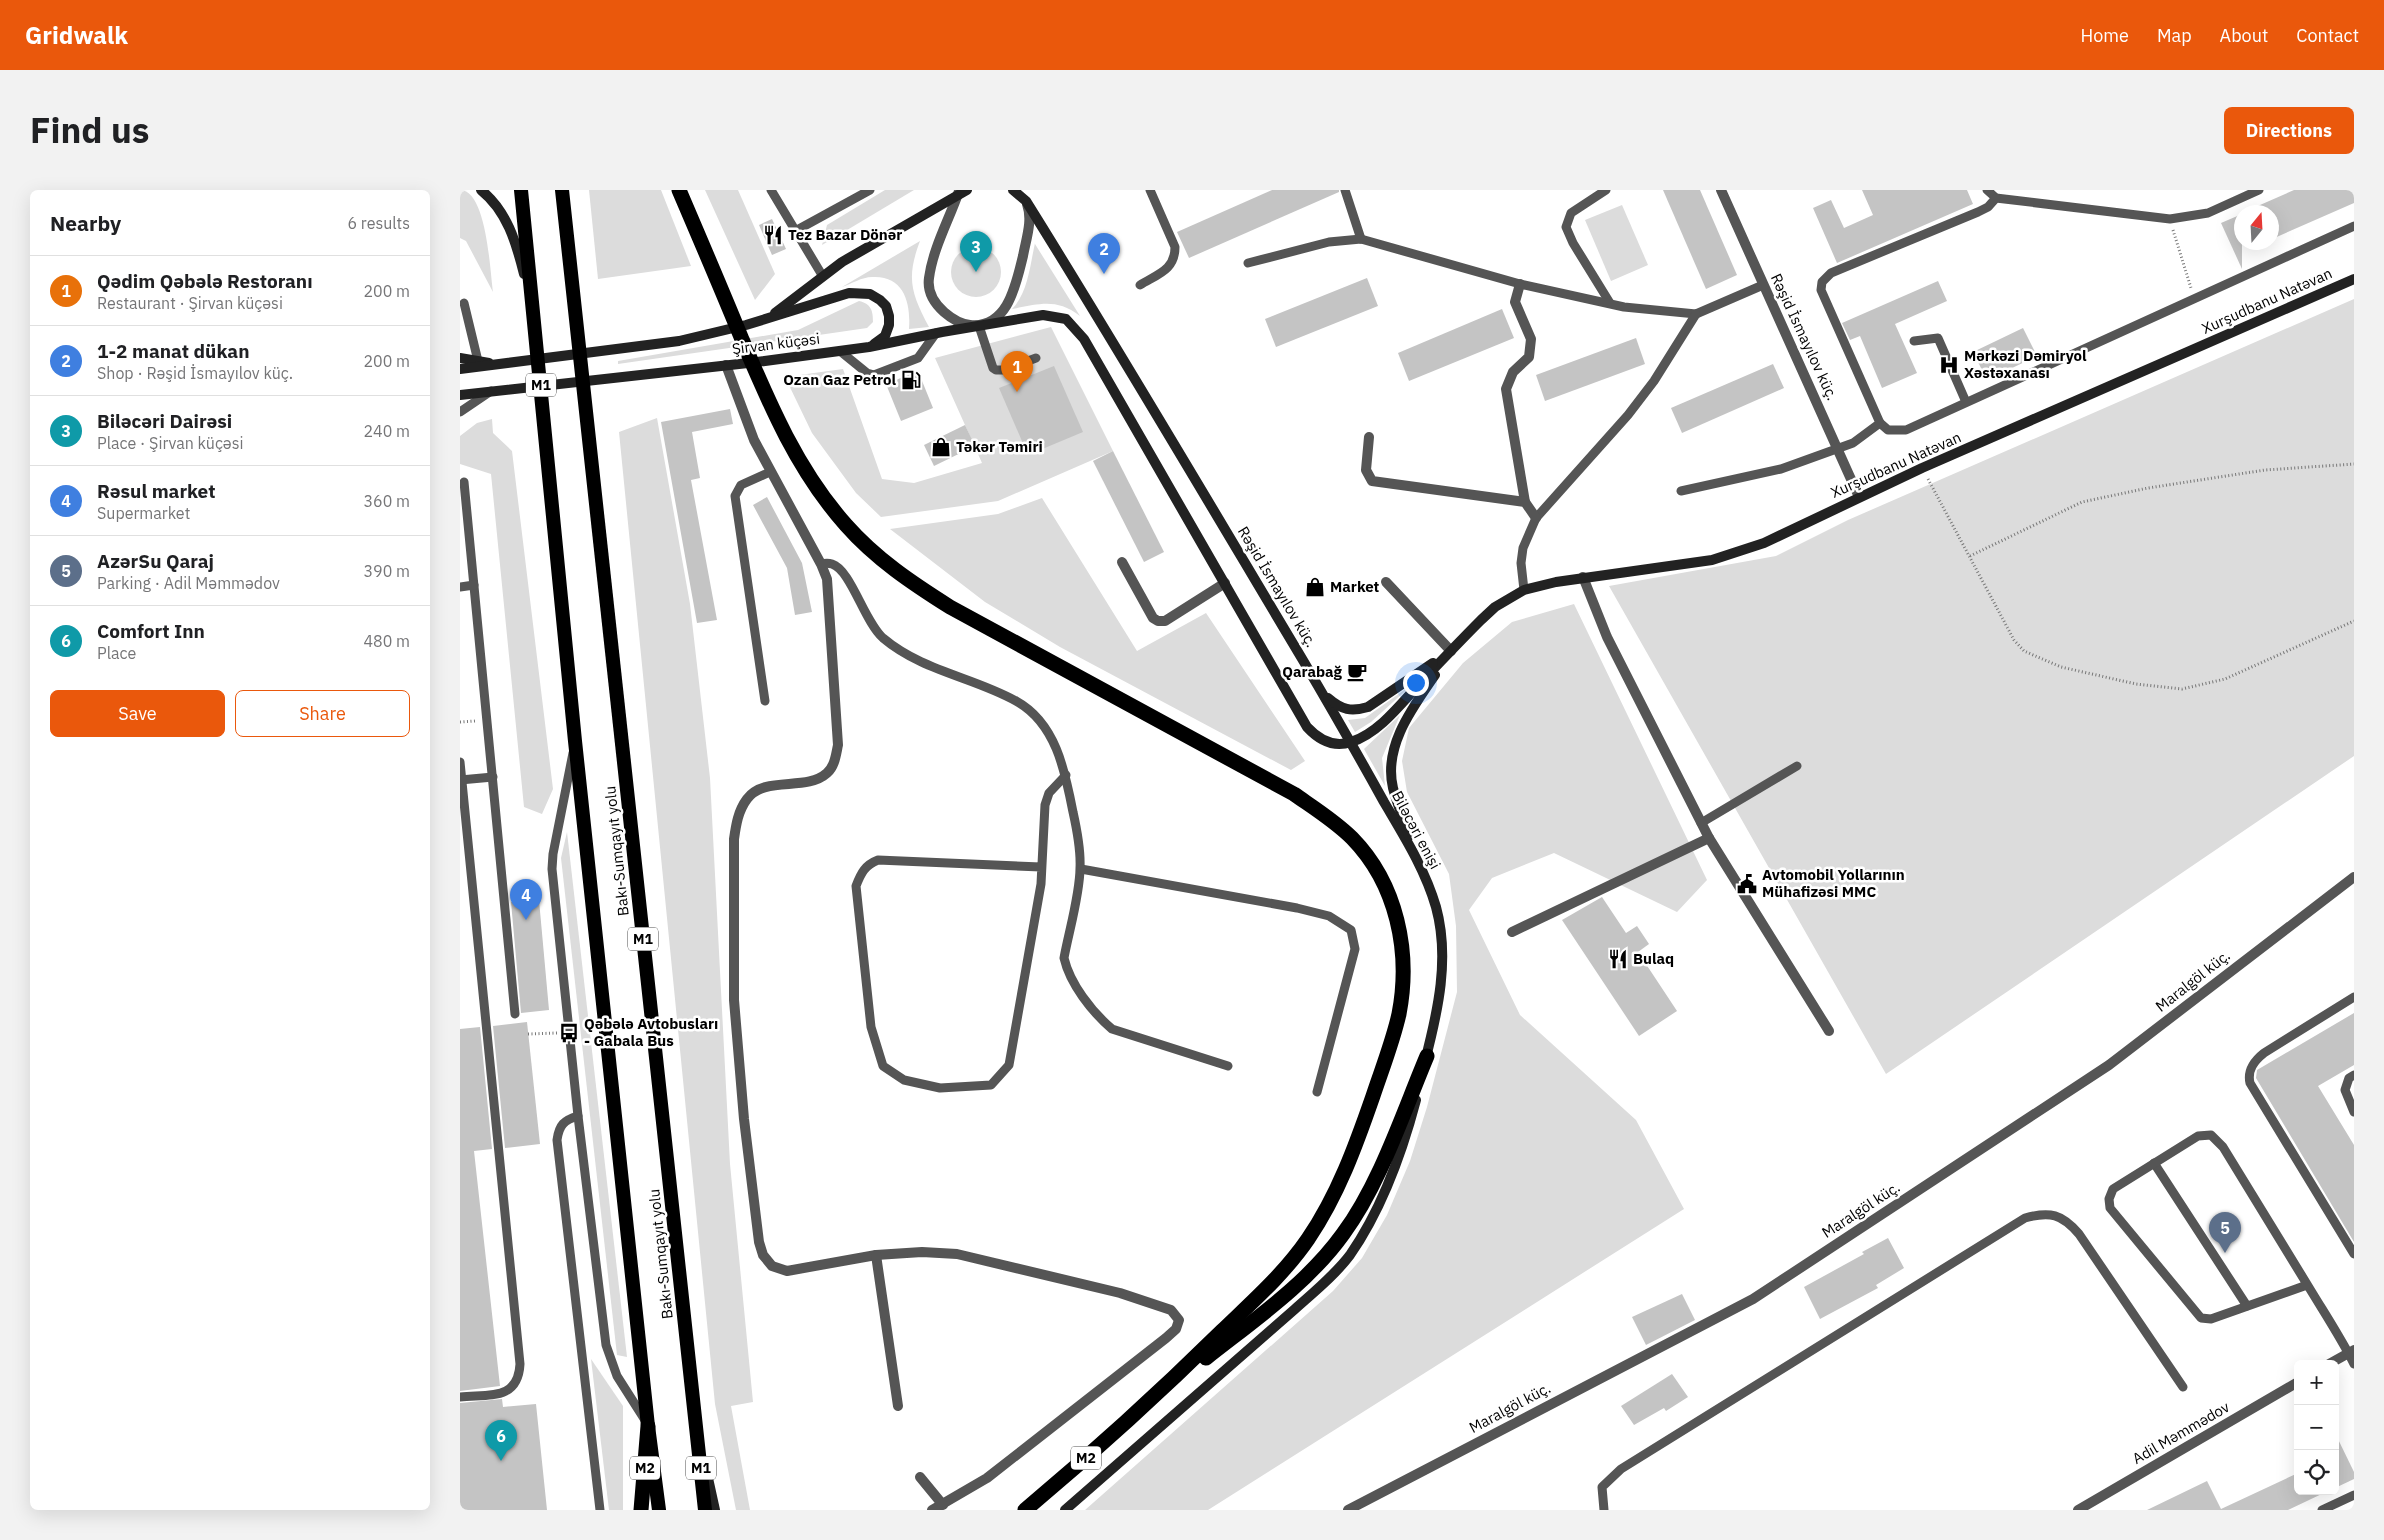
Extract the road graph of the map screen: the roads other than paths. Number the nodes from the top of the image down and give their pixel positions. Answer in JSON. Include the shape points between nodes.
{"nodes":[{"id":1,"x":480,"y":190,"type":"edge"},
{"id":2,"x":521,"y":190,"type":"edge"},
{"id":3,"x":562,"y":190,"type":"edge"},
{"id":4,"x":679,"y":190,"type":"edge"},
{"id":5,"x":771,"y":190,"type":"edge"},
{"id":6,"x":870,"y":190,"type":"edge"},
{"id":7,"x":1013,"y":190,"type":"edge"},
{"id":8,"x":1019,"y":190,"type":"edge"},
{"id":9,"x":1150,"y":190,"type":"edge"},
{"id":10,"x":1345,"y":190,"type":"edge"},
{"id":11,"x":1606,"y":190,"type":"edge"},
{"id":12,"x":1721,"y":190,"type":"edge"},
{"id":13,"x":1987,"y":190,"type":"edge"},
{"id":14,"x":2258,"y":190,"type":"edge"},
{"id":15,"x":961,"y":192,"type":"edge"},
{"id":16,"x":1996,"y":198,"type":"junction"},
{"id":17,"x":1026,"y":201,"type":"junction"},
{"id":18,"x":2354,"y":226,"type":"edge"},
{"id":19,"x":797,"y":230,"type":"junction"},
{"id":20,"x":1361,"y":240,"type":"junction"},
{"id":21,"x":1248,"y":263,"type":"dead end"},
{"id":22,"x":822,"y":275,"type":"junction"},
{"id":23,"x":2354,"y":279,"type":"edge"},
{"id":24,"x":1520,"y":284,"type":"junction"},
{"id":25,"x":1763,"y":285,"type":"junction"},
{"id":26,"x":1140,"y":286,"type":"dead end"},
{"id":27,"x":1610,"y":303,"type":"junction"},
{"id":28,"x":464,"y":304,"type":"dead end"},
{"id":29,"x":1696,"y":314,"type":"junction"},
{"id":30,"x":535,"y":316,"type":"junction"},
{"id":31,"x":771,"y":317,"type":"junction"},
{"id":32,"x":979,"y":326,"type":"junction"},
{"id":33,"x":936,"y":333,"type":"junction"},
{"id":34,"x":1914,"y":341,"type":"dead end"},
{"id":35,"x":869,"y":347,"type":"junction"},
{"id":36,"x":840,"y":351,"type":"junction"},
{"id":37,"x":460,"y":358,"type":"edge"},
{"id":38,"x":1036,"y":358,"type":"dead end"},
{"id":39,"x":478,"y":361,"type":"junction"},
{"id":40,"x":500,"y":365,"type":"junction"},
{"id":41,"x":726,"y":365,"type":"junction"},
{"id":42,"x":460,"y":369,"type":"edge"},
{"id":43,"x":491,"y":391,"type":"junction"},
{"id":44,"x":460,"y":394,"type":"edge"},
{"id":45,"x":1966,"y":402,"type":"junction"},
{"id":46,"x":460,"y":412,"type":"edge"},
{"id":47,"x":1880,"y":422,"type":"junction"},
{"id":48,"x":1368,"y":437,"type":"dead end"},
{"id":49,"x":1838,"y":448,"type":"junction"},
{"id":50,"x":770,"y":472,"type":"junction"},
{"id":51,"x":464,"y":482,"type":"dead end"},
{"id":52,"x":1681,"y":491,"type":"dead end"},
{"id":53,"x":1859,"y":497,"type":"junction"},
{"id":54,"x":1525,"y":502,"type":"junction"},
{"id":55,"x":1536,"y":518,"type":"junction"},
{"id":56,"x":1122,"y":562,"type":"dead end"},
{"id":57,"x":821,"y":564,"type":"junction"},
{"id":58,"x":1583,"y":578,"type":"junction"},
{"id":59,"x":1386,"y":582,"type":"dead end"},
{"id":60,"x":1225,"y":583,"type":"junction"},
{"id":61,"x":474,"y":586,"type":"junction"},
{"id":62,"x":460,"y":587,"type":"edge"},
{"id":63,"x":1524,"y":590,"type":"junction"},
{"id":64,"x":1451,"y":651,"type":"junction"},
{"id":65,"x":1322,"y":693,"type":"junction"},
{"id":66,"x":764,"y":701,"type":"dead end"},
{"id":67,"x":575,"y":741,"type":"junction"},
{"id":68,"x":1352,"y":742,"type":"junction"},
{"id":69,"x":460,"y":762,"type":"edge"},
{"id":70,"x":1797,"y":766,"type":"dead end"},
{"id":71,"x":1066,"y":775,"type":"junction"},
{"id":72,"x":493,"y":777,"type":"junction"},
{"id":73,"x":460,"y":780,"type":"edge"},
{"id":74,"x":1701,"y":822,"type":"junction"},
{"id":75,"x":1709,"y":838,"type":"junction"},
{"id":76,"x":1417,"y":858,"type":"junction"},
{"id":77,"x":1041,"y":867,"type":"junction"},
{"id":78,"x":1080,"y":869,"type":"junction"},
{"id":79,"x":2354,"y":876,"type":"edge"},
{"id":80,"x":1512,"y":932,"type":"dead end"},
{"id":81,"x":2354,"y":997,"type":"edge"},
{"id":82,"x":514,"y":1014,"type":"dead end"},
{"id":83,"x":1830,"y":1031,"type":"dead end"},
{"id":84,"x":1427,"y":1056,"type":"junction"},
{"id":85,"x":1228,"y":1066,"type":"dead end"},
{"id":86,"x":2354,"y":1075,"type":"edge"},
{"id":87,"x":1317,"y":1092,"type":"dead end"},
{"id":88,"x":2354,"y":1112,"type":"edge"},
{"id":89,"x":578,"y":1116,"type":"junction"},
{"id":90,"x":2154,"y":1163,"type":"junction"},
{"id":91,"x":2354,"y":1254,"type":"edge"},
{"id":92,"x":876,"y":1255,"type":"junction"},
{"id":93,"x":2307,"y":1285,"type":"junction"},
{"id":94,"x":2247,"y":1306,"type":"junction"},
{"id":95,"x":2351,"y":1351,"type":"edge"},
{"id":96,"x":2336,"y":1360,"type":"edge"},
{"id":97,"x":2354,"y":1364,"type":"edge"},
{"id":98,"x":2294,"y":1384,"type":"edge"},
{"id":99,"x":2183,"y":1387,"type":"dead end"},
{"id":100,"x":460,"y":1397,"type":"edge"},
{"id":101,"x":898,"y":1406,"type":"dead end"},
{"id":102,"x":1146,"y":1406,"type":"junction"},
{"id":103,"x":697,"y":1425,"type":"junction"},
{"id":104,"x":648,"y":1426,"type":"junction"},
{"id":105,"x":920,"y":1477,"type":"dead end"},
{"id":106,"x":2354,"y":1494,"type":"edge"},
{"id":107,"x":943,"y":1505,"type":"junction"},
{"id":108,"x":2332,"y":1508,"type":"edge"},
{"id":109,"x":600,"y":1510,"type":"edge"},
{"id":110,"x":641,"y":1510,"type":"edge"},
{"id":111,"x":659,"y":1510,"type":"edge"},
{"id":112,"x":706,"y":1510,"type":"edge"},
{"id":113,"x":715,"y":1510,"type":"edge"},
{"id":114,"x":932,"y":1510,"type":"edge"},
{"id":115,"x":1025,"y":1510,"type":"edge"},
{"id":116,"x":1066,"y":1510,"type":"edge"},
{"id":117,"x":1348,"y":1510,"type":"edge"},
{"id":118,"x":1604,"y":1510,"type":"edge"},
{"id":119,"x":2078,"y":1510,"type":"edge"},
{"id":120,"x":2322,"y":1510,"type":"edge"}],
"edges":[{"from":1,"to":30,"type":"main road","via":[[500,210],[511,230]]},
{"from":2,"to":30,"type":"highway","number":"M1"},
{"from":3,"to":103,"type":"highway","name":"Bakı-Sumqayıt yolu","number":"M1"},
{"from":4,"to":102,"type":"highway","via":[[769,402],[811,479],[847,526],[903,577],[950,607],[1294,794],[1352,838],[1372,863],[1387,890],[1398,921],[1403,954],[1403,985],[1398,1015],[1358,1139],[1332,1201],[1308,1240],[1281,1273]]},
{"from":5,"to":19,"type":"lane"},
{"from":6,"to":19,"type":"lane"},
{"from":7,"to":17,"type":"main road","name":"Rəşid İsmayılov küç."},
{"from":8,"to":17,"type":"street"},
{"from":9,"to":26,"type":"lane","via":[[1175,247],[1175,256],[1171,266]]},
{"from":10,"to":20,"type":"lane"},
{"from":11,"to":27,"type":"lane","via":[[1571,213],[1566,227]]},
{"from":12,"to":25,"type":"street","name":"Rəşid İsmayılov küç."},
{"from":13,"to":16,"type":"lane"},
{"from":14,"to":16,"type":"lane","via":[[2208,213],[2170,220]]},
{"from":15,"to":22,"type":"main road","name":"Şirvan küçəsi"},
{"from":15,"to":32,"type":"street","via":[[937,248],[929,280],[930,292],[939,307],[955,321]]},
{"from":16,"to":47,"type":"lane","via":[[1978,212],[1831,273],[1822,282],[1821,290]]},
{"from":17,"to":32,"type":"street","via":[[1030,224],[1011,297],[998,317]]},
{"from":17,"to":65,"type":"main road","name":"Rəşid İsmayılov küç."},
{"from":18,"to":45,"type":"lane"},
{"from":19,"to":22,"type":"lane"},
{"from":20,"to":21,"type":"lane","via":[[1329,242]]},
{"from":20,"to":24,"type":"lane"},
{"from":22,"to":31,"type":"main road","name":"Şirvan küçəsi"},
{"from":23,"to":53,"type":"main road","name":"Xurşudbanu Natəvan"},
{"from":24,"to":27,"type":"lane"},
{"from":24,"to":54,"type":"street","via":[[1515,302],[1531,338],[1529,356],[1513,372],[1506,389]]},
{"from":25,"to":29,"type":"lane"},
{"from":25,"to":49,"type":"street","name":"Rəşid İsmayılov küç."},
{"from":27,"to":29,"type":"lane"},
{"from":28,"to":39,"type":"lane"},
{"from":29,"to":55,"type":"lane","via":[[1628,415]]},
{"from":30,"to":67,"type":"highway","name":"Bakı-Sumqayıt yolu","number":"M1"},
{"from":31,"to":35,"type":"main road","via":[[849,293],[870,294],[886,306],[889,325],[885,336]]},
{"from":31,"to":40,"type":"main road","name":"Şirvan küçəsi","via":[[679,341]]},
{"from":32,"to":33,"type":"main road","name":"Şirvan küçəsi"},
{"from":32,"to":38,"type":"lane","via":[[992,368],[1004,370]]},
{"from":32,"to":60,"type":"main road","name":"Şirvan küçəsi","via":[[1050,315],[1066,319],[1084,339]]},
{"from":33,"to":35,"type":"main road","name":"Şirvan küçəsi"},
{"from":33,"to":36,"type":"lane","via":[[918,358],[874,375]]},
{"from":34,"to":45,"type":"lane","via":[[1938,338]]},
{"from":35,"to":36,"type":"main road","name":"Şirvan küçəsi"},
{"from":36,"to":41,"type":"main road","name":"Şirvan küçəsi"},
{"from":37,"to":39,"type":"main road"},
{"from":39,"to":40,"type":"main road"},
{"from":40,"to":42,"type":"main road","name":"Şirvan küçəsi"},
{"from":41,"to":43,"type":"main road","name":"Şirvan küçəsi"},
{"from":41,"to":50,"type":"street","via":[[754,440]]},
{"from":43,"to":44,"type":"main road","name":"Şirvan küçəsi"},
{"from":43,"to":46,"type":"lane"},
{"from":45,"to":47,"type":"lane","via":[[1906,430],[1888,430]]},
{"from":47,"to":49,"type":"lane","via":[[1853,443]]},
{"from":48,"to":54,"type":"street","via":[[1366,470],[1372,481]]},
{"from":49,"to":52,"type":"lane","via":[[1781,469]]},
{"from":49,"to":53,"type":"street","name":"Rəşid İsmayılov küç."},
{"from":50,"to":57,"type":"street"},
{"from":50,"to":66,"type":"lane","via":[[741,485],[736,496]]},
{"from":51,"to":61,"type":"lane"},
{"from":53,"to":58,"type":"main road","name":"Xurşudbanu Natəvan","via":[[1738,553],[1687,564]]},
{"from":54,"to":55,"type":"street"},
{"from":55,"to":63,"type":"lane","via":[[1523,548]]},
{"from":56,"to":60,"type":"street","via":[[1153,618],[1158,621],[1164,622]]},
{"from":57,"to":71,"type":"lane","via":[[832,563],[840,568],[869,622],[897,649],[941,671],[1017,701],[1035,715],[1052,739]]},
{"from":57,"to":92,"type":"street","via":[[827,579],[838,745],[835,761],[827,773],[814,780],[761,789],[748,797],[738,815],[734,839],[734,1000],[744,1119],[763,1255],[772,1266],[787,1271]]},
{"from":58,"to":63,"type":"main road","name":"Xurşudbanu Natəvan"},
{"from":58,"to":74,"type":"street","via":[[1607,637]]},
{"from":59,"to":64,"type":"street"},
{"from":60,"to":68,"type":"main road","via":[[1307,727],[1327,743]]},
{"from":61,"to":62,"type":"lane"},
{"from":61,"to":72,"type":"lane"},
{"from":63,"to":64,"type":"main road","name":"Xurşudbanu Natəvan","via":[[1495,607]]},
{"from":64,"to":65,"type":"main road","via":[[1368,707],[1347,710],[1338,707]]},
{"from":64,"to":68,"type":"main road","via":[[1378,726]]},
{"from":64,"to":76,"type":"main road","via":[[1409,714],[1392,760],[1393,787]]},
{"from":65,"to":68,"type":"main road","name":"Rəşid İsmayılov küç."},
{"from":67,"to":89,"type":"lane","via":[[552,861]]},
{"from":67,"to":104,"type":"highway","name":"Bakı-Sumqayıt yolu","number":"M1"},
{"from":68,"to":76,"type":"main road","name":"Biləcəri enişi"},
{"from":69,"to":100,"type":"lane","via":[[520,1364],[519,1378],[513,1388],[502,1393]]},
{"from":70,"to":74,"type":"lane"},
{"from":71,"to":77,"type":"lane","via":[[1049,793],[1045,805]]},
{"from":71,"to":78,"type":"lane","via":[[1079,839]]},
{"from":72,"to":73,"type":"lane"},
{"from":72,"to":82,"type":"lane"},
{"from":74,"to":75,"type":"street"},
{"from":75,"to":80,"type":"street"},
{"from":75,"to":83,"type":"street"},
{"from":76,"to":84,"type":"main road","name":"Biləcəri enişi","via":[[1436,908],[1443,971]]},
{"from":77,"to":77,"type":"lane","via":[[1010,1065],[991,1085],[940,1088],[904,1080],[883,1066],[871,1027],[856,886],[869,863],[878,860]]},
{"from":78,"to":85,"type":"lane","via":[[1064,958],[1067,970],[1098,1017],[1112,1029]]},
{"from":78,"to":87,"type":"lane","via":[[1297,908],[1329,916],[1351,930],[1355,949]]},
{"from":79,"to":117,"type":"street","name":"Maralgöl küç.","via":[[2109,1065],[1753,1299]]},
{"from":81,"to":91,"type":"lane","via":[[2264,1053],[2253,1064],[2249,1077]]},
{"from":84,"to":102,"type":"highway","via":[[1395,1135],[1357,1214],[1343,1235],[1289,1292]]},
{"from":84,"to":116,"type":"main road","name":"Biləcəri enişi","via":[[1396,1163],[1379,1203],[1349,1255],[1295,1309]]},
{"from":86,"to":88,"type":"lane","via":[[2349,1078],[2345,1090]]},
{"from":89,"to":104,"type":"lane","via":[[606,1345],[617,1376]]},
{"from":89,"to":109,"type":"lane","via":[[565,1120],[557,1140]]},
{"from":90,"to":93,"type":"lane","via":[[2198,1136],[2211,1135],[2223,1146]]},
{"from":90,"to":94,"type":"lane"},
{"from":90,"to":94,"type":"lane","via":[[2113,1189],[2110,1208],[2200,1318],[2211,1319]]},
{"from":92,"to":101,"type":"street"},
{"from":92,"to":107,"type":"street","via":[[957,1254],[1120,1293],[1171,1310],[1179,1320],[1166,1338],[988,1478]]},
{"from":93,"to":94,"type":"lane"},
{"from":93,"to":95,"type":"lane"},
{"from":95,"to":96,"type":"street"},
{"from":95,"to":97,"type":"lane"},
{"from":98,"to":119,"type":"street","name":"Adil Məmmədov"},
{"from":99,"to":118,"type":"lane","via":[[2070,1223],[2056,1215],[2040,1214],[2025,1218],[1621,1469],[1602,1487]]},
{"from":102,"to":115,"type":"highway","number":"M2"},
{"from":103,"to":112,"type":"highway","number":"M1"},
{"from":103,"to":113,"type":"main road"},
{"from":104,"to":110,"type":"highway","number":"M2"},
{"from":104,"to":111,"type":"highway","number":"M1"},
{"from":105,"to":107,"type":"street"},
{"from":106,"to":108,"type":"lane"},
{"from":107,"to":114,"type":"street"},
{"from":108,"to":120,"type":"lane"}]}
